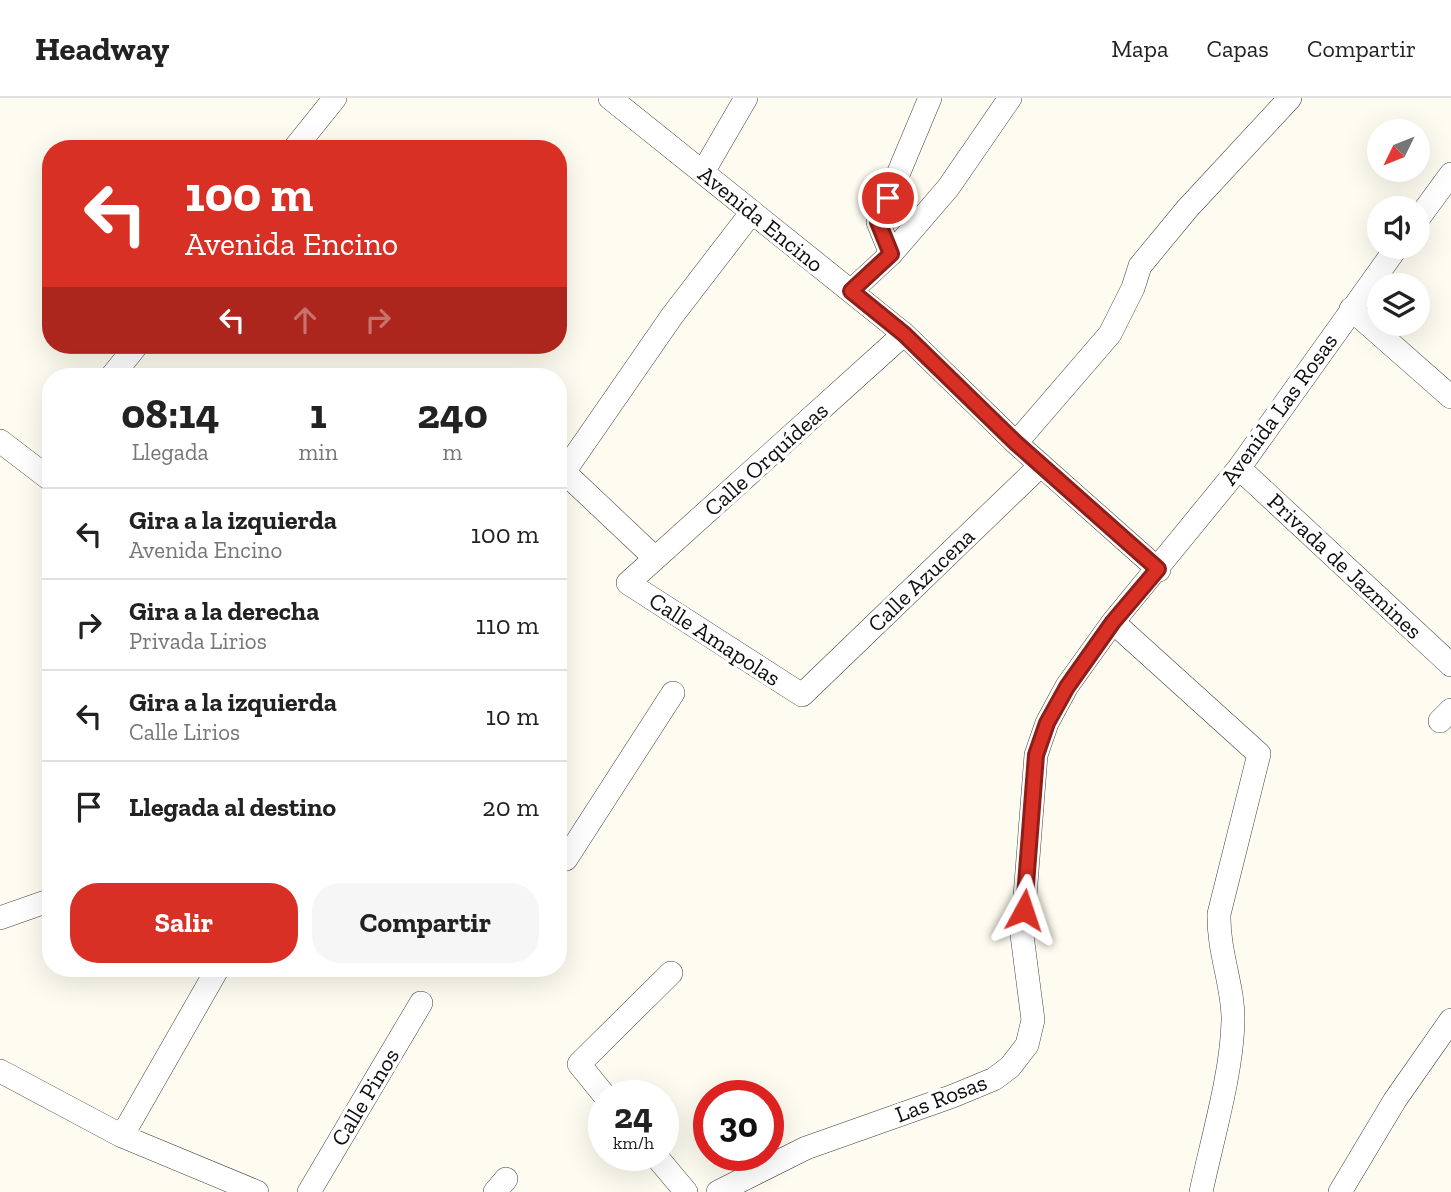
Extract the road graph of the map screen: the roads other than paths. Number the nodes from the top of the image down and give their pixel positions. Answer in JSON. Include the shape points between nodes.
{"nodes":[{"id":1,"x":335,"y":98,"type":"edge"},
{"id":2,"x":610,"y":98,"type":"edge"},
{"id":3,"x":746,"y":98,"type":"edge"},
{"id":4,"x":930,"y":98,"type":"edge"},
{"id":5,"x":1010,"y":98,"type":"edge"},
{"id":6,"x":1290,"y":98,"type":"edge"},
{"id":7,"x":301,"y":140,"type":"edge"},
{"id":8,"x":703,"y":172,"type":"junction"},
{"id":9,"x":1451,"y":174,"type":"edge"},
{"id":10,"x":1430,"y":203,"type":"edge"},
{"id":11,"x":752,"y":212,"type":"junction"},
{"id":12,"x":891,"y":254,"type":"junction"},
{"id":13,"x":1388,"y":259,"type":"edge"},
{"id":14,"x":851,"y":291,"type":"junction"},
{"id":15,"x":1351,"y":309,"type":"junction"},
{"id":16,"x":904,"y":334,"type":"junction"},
{"id":17,"x":130,"y":354,"type":"edge"},
{"id":18,"x":118,"y":368,"type":"edge"},
{"id":19,"x":1451,"y":397,"type":"edge"},
{"id":20,"x":0,"y":441,"type":"edge"},
{"id":21,"x":1016,"y":443,"type":"junction"},
{"id":22,"x":1041,"y":465,"type":"junction"},
{"id":23,"x":567,"y":468,"type":"edge"},
{"id":24,"x":1239,"y":468,"type":"junction"},
{"id":25,"x":42,"y":473,"type":"edge"},
{"id":26,"x":567,"y":475,"type":"edge"},
{"id":27,"x":655,"y":558,"type":"junction"},
{"id":28,"x":1158,"y":569,"type":"junction"},
{"id":29,"x":628,"y":583,"type":"joint"},
{"id":30,"x":1113,"y":622,"type":"junction"},
{"id":31,"x":1451,"y":665,"type":"edge"},
{"id":32,"x":673,"y":693,"type":"dead end"},
{"id":33,"x":802,"y":695,"type":"joint"},
{"id":34,"x":567,"y":857,"type":"edge"},
{"id":35,"x":42,"y":903,"type":"edge"},
{"id":36,"x":0,"y":918,"type":"edge"},
{"id":37,"x":671,"y":973,"type":"dead end"},
{"id":38,"x":213,"y":977,"type":"edge"},
{"id":39,"x":421,"y":1003,"type":"dead end"},
{"id":40,"x":1451,"y":1020,"type":"edge"},
{"id":41,"x":0,"y":1071,"type":"edge"},
{"id":42,"x":592,"y":1080,"type":"edge"},
{"id":43,"x":122,"y":1136,"type":"junction"},
{"id":44,"x":668,"y":1171,"type":"edge"},
{"id":45,"x":257,"y":1192,"type":"edge"},
{"id":46,"x":309,"y":1192,"type":"edge"},
{"id":47,"x":686,"y":1192,"type":"edge"},
{"id":48,"x":719,"y":1192,"type":"edge"},
{"id":49,"x":1201,"y":1192,"type":"edge"},
{"id":50,"x":1340,"y":1192,"type":"edge"}],
"edges":[{"from":1,"to":7,"type":"street"},
{"from":2,"to":8,"type":"street","name":"Avenida Encino"},
{"from":3,"to":8,"type":"street"},
{"from":4,"to":12,"type":"street","via":[[878,222]]},
{"from":5,"to":12,"type":"street","via":[[948,188]]},
{"from":6,"to":21,"type":"street","via":[[1140,266],[1110,334]]},
{"from":8,"to":11,"type":"street","name":"Avenida Encino"},
{"from":9,"to":10,"type":"street"},
{"from":11,"to":14,"type":"street","name":"Avenida Encino"},
{"from":11,"to":23,"type":"street","via":[[672,316]]},
{"from":12,"to":14,"type":"street"},
{"from":13,"to":15,"type":"street","name":"Avenida Las Rosas"},
{"from":14,"to":16,"type":"street","name":"Avenida Encino"},
{"from":15,"to":19,"type":"street"},
{"from":15,"to":24,"type":"street","name":"Avenida Las Rosas"},
{"from":16,"to":21,"type":"street","name":"Avenida Encino"},
{"from":16,"to":27,"type":"street","name":"Calle Orquídeas"},
{"from":17,"to":18,"type":"street"},
{"from":20,"to":25,"type":"street"},
{"from":21,"to":22,"type":"street","name":"Avenida Encino"},
{"from":22,"to":28,"type":"street","name":"Avenida Encino"},
{"from":22,"to":33,"type":"street","name":"Calle Azucena"},
{"from":24,"to":28,"type":"street","name":"Avenida Las Rosas"},
{"from":24,"to":31,"type":"street","name":"Privada de Jazmines"},
{"from":26,"to":27,"type":"street"},
{"from":27,"to":29,"type":"street","name":"Calle Orquídeas"},
{"from":28,"to":30,"type":"street","name":"Las Rosas"},
{"from":29,"to":33,"type":"street","name":"Calle Amapolas"},
{"from":30,"to":48,"type":"street","name":"Las Rosas","via":[[1067,687],[1036,755],[1022,936],[1033,1020],[1027,1045],[994,1079],[806,1148]]},
{"from":30,"to":49,"type":"street","via":[[1259,754],[1219,914],[1218,938],[1234,1018]]},
{"from":32,"to":34,"type":"street"},
{"from":35,"to":36,"type":"street"},
{"from":37,"to":42,"type":"street","via":[[579,1064]]},
{"from":38,"to":43,"type":"street"},
{"from":39,"to":46,"type":"street","name":"Calle Pinos"},
{"from":40,"to":50,"type":"street","via":[[1395,1100]]},
{"from":41,"to":43,"type":"street"},
{"from":43,"to":45,"type":"street"},
{"from":44,"to":47,"type":"street"}]}
